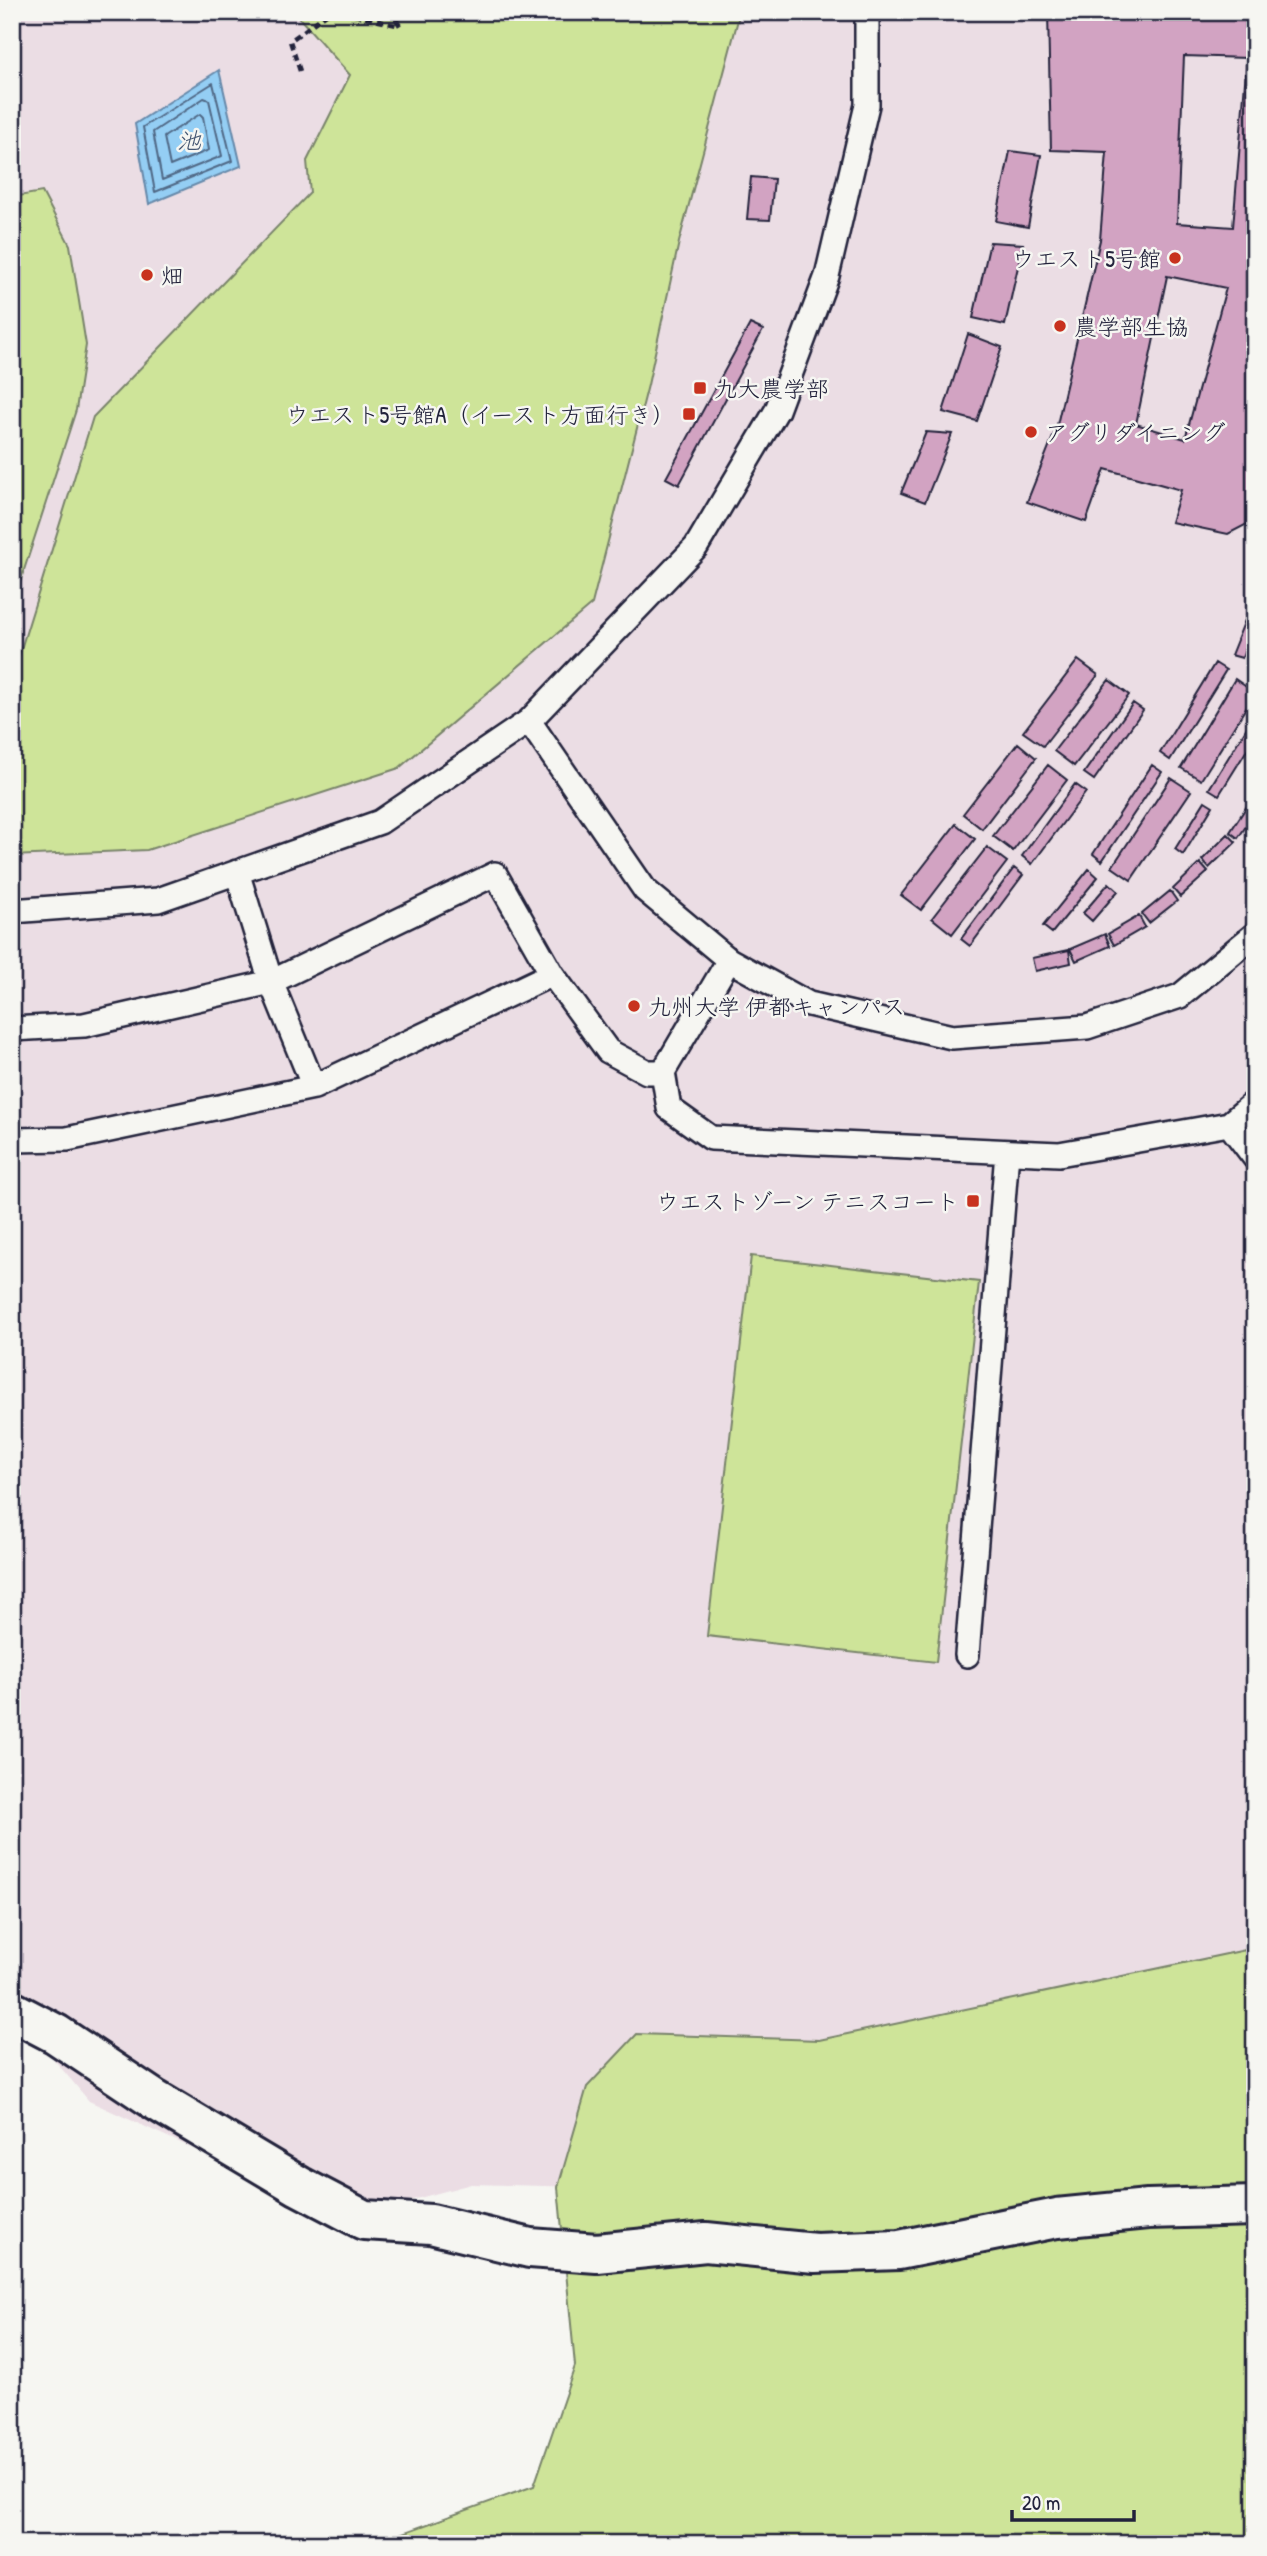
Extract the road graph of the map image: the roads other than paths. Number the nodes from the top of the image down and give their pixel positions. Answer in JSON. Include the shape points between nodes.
{"nodes":[{"id":1,"x":867,"y":12,"type":"edge"},
{"id":2,"x":529,"y":720,"type":"junction"},
{"id":3,"x":237,"y":872,"type":"junction"},
{"id":4,"x":12,"y":911,"type":"edge"},
{"id":5,"x":1255,"y":934,"type":"edge"},
{"id":6,"x":729,"y":960,"type":"junction"},
{"id":7,"x":552,"y":974,"type":"junction"},
{"id":8,"x":271,"y":982,"type":"junction"},
{"id":9,"x":12,"y":1029,"type":"edge"},
{"id":10,"x":663,"y":1072,"type":"junction"},
{"id":11,"x":314,"y":1087,"type":"junction"},
{"id":12,"x":1255,"y":1102,"type":"edge"},
{"id":13,"x":1229,"y":1124,"type":"junction"},
{"id":14,"x":12,"y":1140,"type":"edge"},
{"id":15,"x":1007,"y":1152,"type":"junction"},
{"id":16,"x":1255,"y":1158,"type":"edge"},
{"id":17,"x":967,"y":1655,"type":"dead end"},
{"id":18,"x":12,"y":2011,"type":"edge"},
{"id":19,"x":1255,"y":2206,"type":"edge"}],
"edges":[{"from":1,"to":2,"type":"lane","via":[[867,105],[827,276],[777,410],[696,547]]},
{"from":2,"to":3,"type":"lane","via":[[380,822]]},
{"from":2,"to":6,"type":"lane","via":[[645,890]]},
{"from":3,"to":4,"type":"lane","via":[[158,900]]},
{"from":3,"to":8,"type":"lane"},
{"from":5,"to":6,"type":"lane","via":[[1180,996],[1087,1027],[951,1037],[809,1004]]},
{"from":6,"to":10,"type":"lane"},
{"from":7,"to":8,"type":"lane","via":[[495,874]]},
{"from":7,"to":10,"type":"lane","via":[[608,1051],[648,1072]]},
{"from":7,"to":11,"type":"lane"},
{"from":8,"to":9,"type":"lane","via":[[83,1025]]},
{"from":8,"to":11,"type":"lane"},
{"from":10,"to":15,"type":"lane","via":[[669,1108],[711,1138]]},
{"from":11,"to":14,"type":"lane","via":[[68,1139]]},
{"from":12,"to":13,"type":"lane"},
{"from":13,"to":15,"type":"lane","via":[[1059,1154]]},
{"from":13,"to":16,"type":"lane"},
{"from":15,"to":17,"type":"lane"},
{"from":18,"to":19,"type":"street","via":[[299,2186],[364,2220],[431,2224],[530,2248],[597,2253],[706,2242],[815,2253],[899,2250],[1057,2218]]}]}
